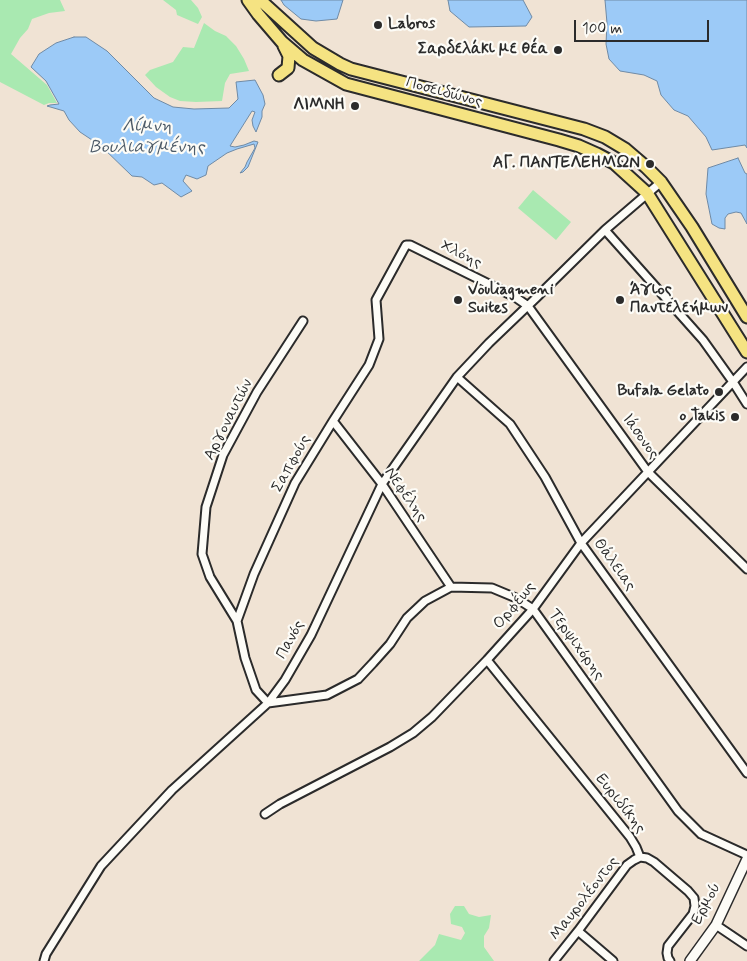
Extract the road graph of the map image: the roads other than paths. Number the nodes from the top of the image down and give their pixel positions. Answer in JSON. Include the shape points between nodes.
{"nodes":[{"id":1,"x":248,"y":0,"type":"edge"},
{"id":2,"x":260,"y":0,"type":"edge"},
{"id":3,"x":282,"y":42,"type":"junction"},
{"id":4,"x":328,"y":58,"type":"junction"},
{"id":5,"x":318,"y":69,"type":"junction"},
{"id":6,"x":279,"y":75,"type":"dead end"},
{"id":7,"x":661,"y":182,"type":"junction"},
{"id":8,"x":647,"y":193,"type":"junction"},
{"id":9,"x":605,"y":230,"type":"junction"},
{"id":10,"x":406,"y":245,"type":"joint"},
{"id":11,"x":528,"y":306,"type":"junction"},
{"id":12,"x":747,"y":317,"type":"edge"},
{"id":13,"x":303,"y":321,"type":"dead end"},
{"id":14,"x":747,"y":352,"type":"edge"},
{"id":15,"x":747,"y":367,"type":"edge"},
{"id":16,"x":457,"y":378,"type":"junction"},
{"id":17,"x":733,"y":382,"type":"junction"},
{"id":18,"x":747,"y":404,"type":"edge"},
{"id":19,"x":333,"y":421,"type":"junction"},
{"id":20,"x":648,"y":472,"type":"junction"},
{"id":21,"x":382,"y":484,"type":"junction"},
{"id":22,"x":581,"y":543,"type":"junction"},
{"id":23,"x":747,"y":569,"type":"edge"},
{"id":24,"x":451,"y":587,"type":"junction"},
{"id":25,"x":533,"y":609,"type":"junction"},
{"id":26,"x":237,"y":621,"type":"junction"},
{"id":27,"x":487,"y":660,"type":"junction"},
{"id":28,"x":268,"y":703,"type":"junction"},
{"id":29,"x":747,"y":773,"type":"edge"},
{"id":30,"x":265,"y":814,"type":"dead end"},
{"id":31,"x":640,"y":857,"type":"junction"},
{"id":32,"x":747,"y":857,"type":"edge"},
{"id":33,"x":716,"y":925,"type":"junction"},
{"id":34,"x":578,"y":931,"type":"junction"},
{"id":35,"x":747,"y":946,"type":"edge"},
{"id":36,"x":44,"y":961,"type":"edge"},
{"id":37,"x":554,"y":961,"type":"edge"},
{"id":38,"x":613,"y":961,"type":"edge"},
{"id":39,"x":670,"y":961,"type":"edge"},
{"id":40,"x":690,"y":961,"type":"edge"}],
"edges":[{"from":1,"to":3,"type":"main road","name":"Ποσειδώνος"},
{"from":2,"to":4,"type":"main road","name":"Ποσειδώνος"},
{"from":3,"to":5,"type":"main road","name":"Ποσειδώνος"},
{"from":3,"to":6,"type":"main road","via":[[289,60],[288,68]]},
{"from":4,"to":5,"type":"main road"},
{"from":4,"to":7,"type":"main road","name":"Ποσειδώνος","via":[[360,72],[584,129],[625,148]]},
{"from":5,"to":8,"type":"main road","name":"Ποσειδώνος","via":[[351,86],[579,146],[614,163]]},
{"from":7,"to":8,"type":"street"},
{"from":7,"to":12,"type":"main road","name":"Ποσειδώνος"},
{"from":8,"to":9,"type":"street"},
{"from":8,"to":14,"type":"main road","name":"Ποσειδώνος"},
{"from":9,"to":11,"type":"street"},
{"from":9,"to":17,"type":"street","via":[[703,340]]},
{"from":10,"to":11,"type":"street","name":"Χλόης"},
{"from":10,"to":19,"type":"street","name":"Σαπφούς","via":[[376,300],[379,338],[369,365]]},
{"from":11,"to":16,"type":"street","name":"Πανός"},
{"from":11,"to":20,"type":"street","name":"Ιάσονος"},
{"from":13,"to":26,"type":"street","name":"Αργοναυτών","via":[[257,392],[223,455],[206,507],[202,554],[210,577]]},
{"from":15,"to":17,"type":"street","name":"Ορφέως"},
{"from":16,"to":21,"type":"street","name":"Πανός"},
{"from":16,"to":22,"type":"street","name":"Θάλειας","via":[[510,424],[545,477]]},
{"from":17,"to":18,"type":"street"},
{"from":17,"to":20,"type":"street","name":"Ορφέως"},
{"from":19,"to":21,"type":"street","name":"Νεφέλης"},
{"from":19,"to":26,"type":"street","name":"Σαπφούς","via":[[295,483],[254,574]]},
{"from":20,"to":22,"type":"street","name":"Ορφέως"},
{"from":20,"to":23,"type":"street","name":"Ιάσονος"},
{"from":21,"to":24,"type":"street","name":"Νεφέλης"},
{"from":21,"to":28,"type":"street","name":"Πανός","via":[[310,635]]},
{"from":22,"to":25,"type":"street","name":"Ορφέως"},
{"from":22,"to":29,"type":"street","name":"Θάλειας"},
{"from":24,"to":25,"type":"street","name":"Τερψιχόρης","via":[[492,588]]},
{"from":24,"to":28,"type":"street","name":"Τερψιχόρης","via":[[425,601],[407,618],[390,644],[358,679],[327,695]]},
{"from":25,"to":27,"type":"street","name":"Ορφέως"},
{"from":25,"to":32,"type":"street","name":"Τερψιχόρης","via":[[678,811],[701,834]]},
{"from":26,"to":28,"type":"street","via":[[256,690]]},
{"from":27,"to":30,"type":"street","name":"Ορφέως","via":[[413,733]]},
{"from":27,"to":31,"type":"street","name":"Ευριδίκης","via":[[630,837]]},
{"from":28,"to":36,"type":"street","name":"Πανός","via":[[172,790],[101,866]]},
{"from":31,"to":34,"type":"street","name":"Μαυρολέοντος","via":[[628,865]]},
{"from":31,"to":39,"type":"street","name":"Ευριδίκης","via":[[654,862],[694,898],[693,914],[668,946]]},
{"from":32,"to":33,"type":"street","name":"Ερμού"},
{"from":33,"to":35,"type":"street"},
{"from":33,"to":40,"type":"street","name":"Ερμού"},
{"from":34,"to":37,"type":"street","name":"Μαυρολέοντος"},
{"from":34,"to":38,"type":"street"}]}
